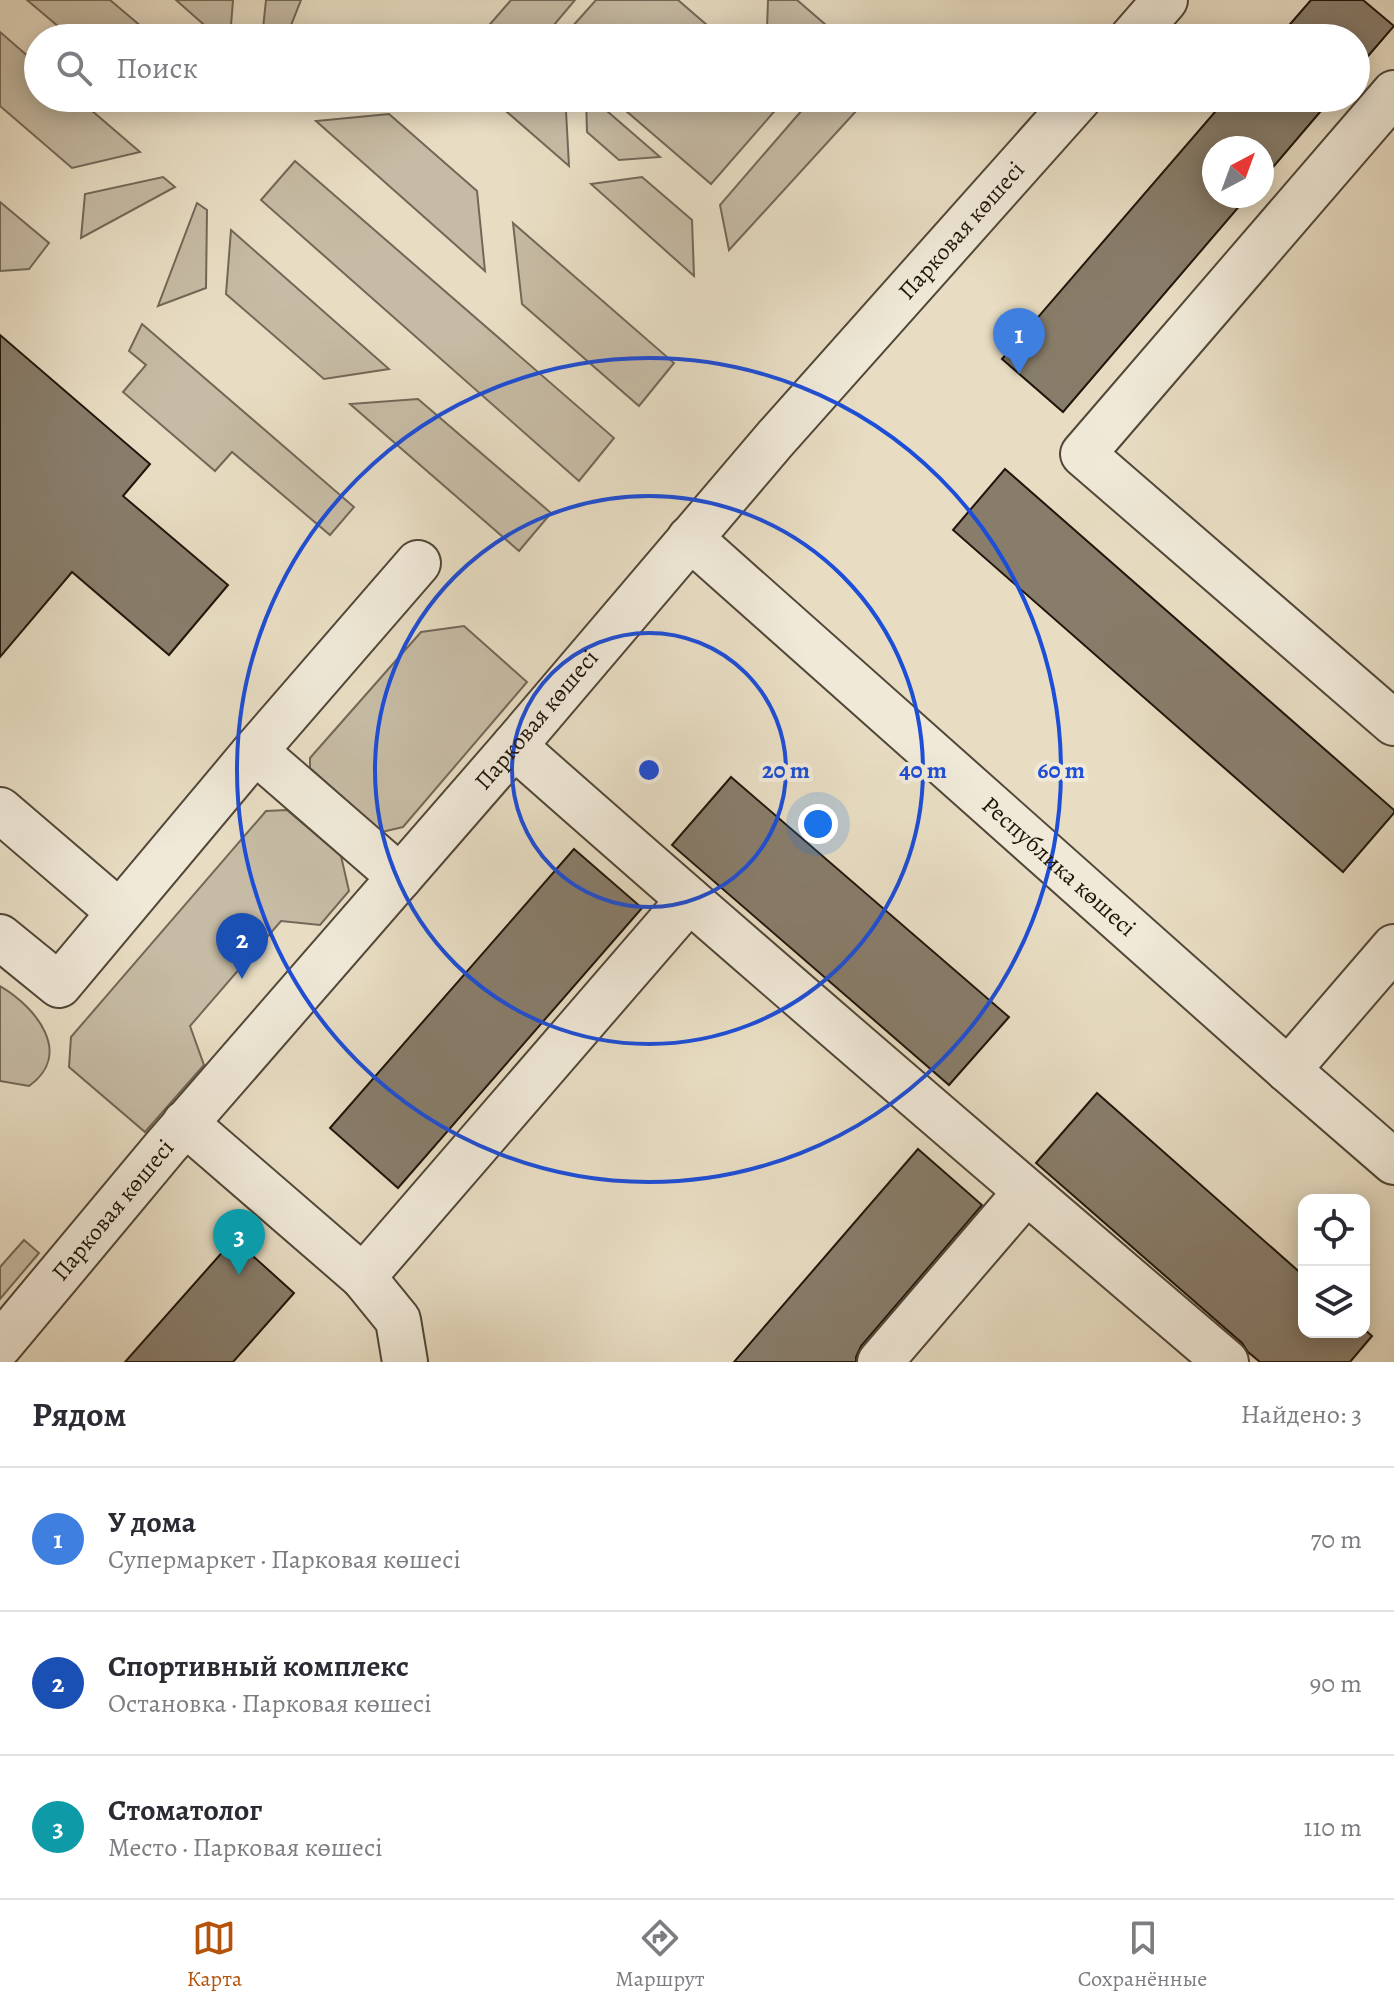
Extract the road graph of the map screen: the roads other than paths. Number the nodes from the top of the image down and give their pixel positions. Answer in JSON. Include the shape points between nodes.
{"nodes":[{"id":1,"x":1165,"y":0,"type":"edge"},
{"id":2,"x":1144,"y":24,"type":"edge"},
{"id":3,"x":1394,"y":93,"type":"edge"},
{"id":4,"x":1067,"y":112,"type":"edge"},
{"id":5,"x":690,"y":538,"type":"junction"},
{"id":6,"x":418,"y":563,"type":"dead end"},
{"id":7,"x":1394,"y":723,"type":"edge"},
{"id":8,"x":514,"y":746,"type":"junction"},
{"id":9,"x":255,"y":751,"type":"junction"},
{"id":10,"x":0,"y":810,"type":"edge"},
{"id":11,"x":400,"y":877,"type":"junction"},
{"id":12,"x":689,"y":900,"type":"junction"},
{"id":13,"x":119,"y":912,"type":"junction"},
{"id":14,"x":0,"y":937,"type":"edge"},
{"id":15,"x":1394,"y":947,"type":"edge"},
{"id":16,"x":1288,"y":1070,"type":"junction"},
{"id":17,"x":185,"y":1123,"type":"junction"},
{"id":18,"x":1394,"y":1162,"type":"edge"},
{"id":19,"x":1026,"y":1192,"type":"junction"},
{"id":20,"x":363,"y":1277,"type":"junction"},
{"id":21,"x":0,"y":1345,"type":"edge"},
{"id":22,"x":405,"y":1362,"type":"edge"},
{"id":23,"x":880,"y":1362,"type":"edge"},
{"id":24,"x":1226,"y":1362,"type":"edge"}],
"edges":[{"from":1,"to":2,"type":"street"},
{"from":3,"to":7,"type":"street","via":[[1083,454]]},
{"from":4,"to":5,"type":"street","name":"Парковая көшесі"},
{"from":5,"to":8,"type":"street","name":"Парковая көшесі"},
{"from":5,"to":16,"type":"street","name":"Республика көшесі"},
{"from":6,"to":9,"type":"street"},
{"from":8,"to":11,"type":"street","name":"Парковая көшесі"},
{"from":8,"to":12,"type":"street"},
{"from":9,"to":11,"type":"street"},
{"from":9,"to":13,"type":"street"},
{"from":10,"to":13,"type":"street"},
{"from":11,"to":17,"type":"street","name":"Парковая көшесі"},
{"from":12,"to":19,"type":"street"},
{"from":12,"to":20,"type":"street"},
{"from":13,"to":14,"type":"street","via":[[59,985]]},
{"from":15,"to":16,"type":"street"},
{"from":16,"to":18,"type":"street","name":"Республика көшесі"},
{"from":17,"to":20,"type":"street"},
{"from":17,"to":21,"type":"street","name":"Парковая көшесі"},
{"from":19,"to":23,"type":"street"},
{"from":19,"to":24,"type":"street"},
{"from":20,"to":22,"type":"street","via":[[398,1320]]}]}
